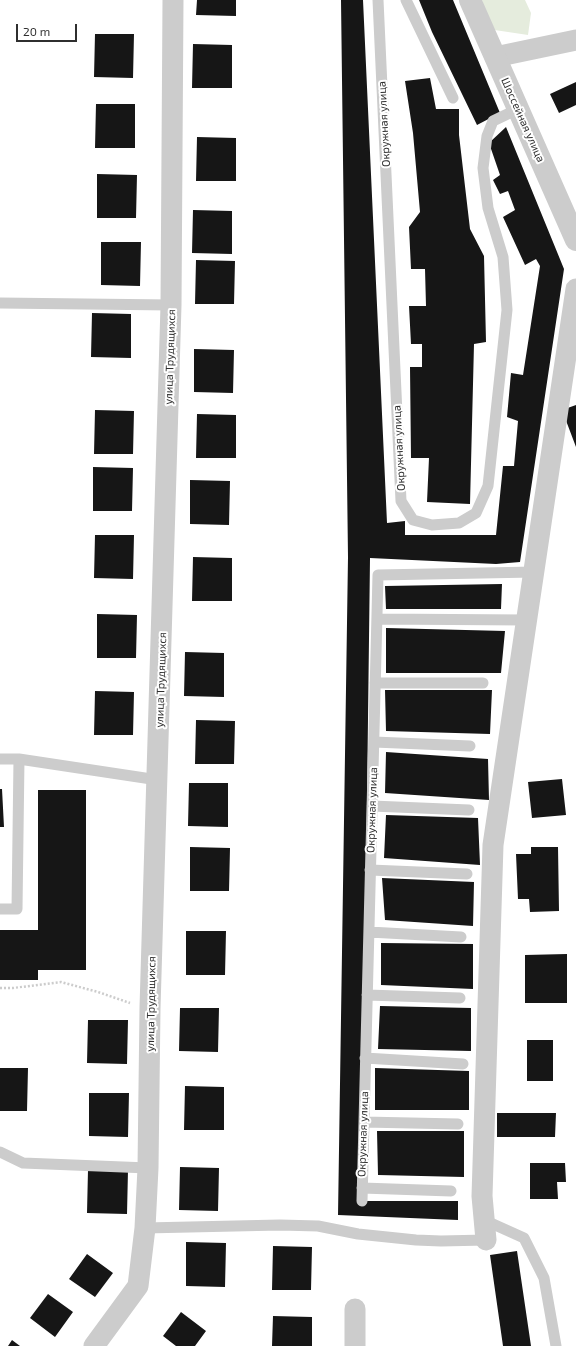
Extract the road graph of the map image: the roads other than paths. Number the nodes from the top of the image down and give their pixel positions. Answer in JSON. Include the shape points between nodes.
{"nodes":[{"id":1,"x":174,"y":0,"type":"edge"},
{"id":2,"x":378,"y":0,"type":"edge"},
{"id":3,"x":406,"y":0,"type":"edge"},
{"id":4,"x":470,"y":0,"type":"edge"},
{"id":5,"x":576,"y":40,"type":"edge"},
{"id":6,"x":495,"y":57,"type":"junction"},
{"id":7,"x":453,"y":98,"type":"dead end"},
{"id":8,"x":518,"y":109,"type":"junction"},
{"id":9,"x":576,"y":240,"type":"edge"},
{"id":10,"x":576,"y":289,"type":"edge"},
{"id":11,"x":0,"y":303,"type":"edge"},
{"id":12,"x":171,"y":305,"type":"junction"},
{"id":13,"x":534,"y":572,"type":"junction"},
{"id":14,"x":377,"y":619,"type":"junction"},
{"id":15,"x":526,"y":620,"type":"junction"},
{"id":16,"x":375,"y":683,"type":"junction"},
{"id":17,"x":483,"y":683,"type":"dead end"},
{"id":18,"x":374,"y":742,"type":"junction"},
{"id":19,"x":470,"y":746,"type":"dead end"},
{"id":20,"x":0,"y":758,"type":"edge"},
{"id":21,"x":19,"y":759,"type":"junction"},
{"id":22,"x":158,"y":780,"type":"junction"},
{"id":23,"x":372,"y":806,"type":"junction"},
{"id":24,"x":469,"y":810,"type":"dead end"},
{"id":25,"x":370,"y":870,"type":"junction"},
{"id":26,"x":467,"y":874,"type":"dead end"},
{"id":27,"x":0,"y":909,"type":"edge"},
{"id":28,"x":369,"y":932,"type":"junction"},
{"id":29,"x":461,"y":937,"type":"dead end"},
{"id":30,"x":367,"y":995,"type":"junction"},
{"id":31,"x":460,"y":998,"type":"dead end"},
{"id":32,"x":365,"y":1058,"type":"junction"},
{"id":33,"x":463,"y":1064,"type":"dead end"},
{"id":34,"x":364,"y":1122,"type":"junction"},
{"id":35,"x":458,"y":1124,"type":"dead end"},
{"id":36,"x":0,"y":1152,"type":"edge"},
{"id":37,"x":148,"y":1168,"type":"junction"},
{"id":38,"x":362,"y":1188,"type":"junction"},
{"id":39,"x":451,"y":1191,"type":"dead end"},
{"id":40,"x":362,"y":1201,"type":"dead end"},
{"id":41,"x":145,"y":1228,"type":"junction"},
{"id":42,"x":485,"y":1230,"type":"junction"},
{"id":43,"x":355,"y":1309,"type":"dead end"},
{"id":44,"x":94,"y":1346,"type":"edge"},
{"id":45,"x":355,"y":1346,"type":"edge"},
{"id":46,"x":556,"y":1346,"type":"edge"}],
"edges":[{"from":1,"to":12,"type":"street","name":"улица Трудящихся"},
{"from":2,"to":8,"type":"lane","name":"Окружная улица","via":[[401,501],[413,520],[432,525],[460,523],[476,513],[488,486],[507,310],[503,257],[488,208],[483,168],[487,136],[494,121]]},
{"from":3,"to":7,"type":"lane"},
{"from":4,"to":6,"type":"street","name":"Шоссейная улица"},
{"from":5,"to":6,"type":"street"},
{"from":6,"to":8,"type":"street","name":"Шоссейная улица"},
{"from":8,"to":9,"type":"street","name":"Шоссейная улица"},
{"from":10,"to":13,"type":"street"},
{"from":11,"to":12,"type":"lane"},
{"from":12,"to":22,"type":"street","name":"улица Трудящихся"},
{"from":13,"to":14,"type":"lane","name":"Окружная улица","via":[[378,575]]},
{"from":13,"to":15,"type":"street"},
{"from":14,"to":15,"type":"lane"},
{"from":14,"to":16,"type":"lane","name":"Окружная улица"},
{"from":15,"to":42,"type":"street","via":[[493,845],[482,1196]]},
{"from":16,"to":17,"type":"lane"},
{"from":16,"to":18,"type":"lane","name":"Окружная улица"},
{"from":18,"to":19,"type":"lane"},
{"from":18,"to":23,"type":"lane","name":"Окружная улица"},
{"from":20,"to":21,"type":"lane"},
{"from":21,"to":22,"type":"lane"},
{"from":21,"to":27,"type":"lane","via":[[17,909]]},
{"from":22,"to":37,"type":"street","name":"улица Трудящихся","via":[[150,1008]]},
{"from":23,"to":24,"type":"lane"},
{"from":23,"to":25,"type":"lane","name":"Окружная улица"},
{"from":25,"to":26,"type":"lane"},
{"from":25,"to":28,"type":"lane","name":"Окружная улица"},
{"from":28,"to":29,"type":"lane"},
{"from":28,"to":30,"type":"lane","name":"Окружная улица"},
{"from":30,"to":31,"type":"lane"},
{"from":30,"to":32,"type":"lane","name":"Окружная улица"},
{"from":32,"to":33,"type":"lane"},
{"from":32,"to":34,"type":"lane","name":"Окружная улица"},
{"from":34,"to":35,"type":"lane"},
{"from":34,"to":38,"type":"lane","name":"Окружная улица"},
{"from":36,"to":37,"type":"lane","via":[[23,1163]]},
{"from":37,"to":41,"type":"street","name":"улица Трудящихся"},
{"from":38,"to":39,"type":"lane"},
{"from":38,"to":40,"type":"lane","name":"Окружная улица"},
{"from":41,"to":42,"type":"lane","via":[[280,1224],[318,1226],[358,1234],[441,1241]]},
{"from":41,"to":44,"type":"street","name":"улица Трудящихся","via":[[138,1286]]},
{"from":42,"to":46,"type":"lane","via":[[524,1238],[544,1278]]},
{"from":43,"to":45,"type":"street"}]}
